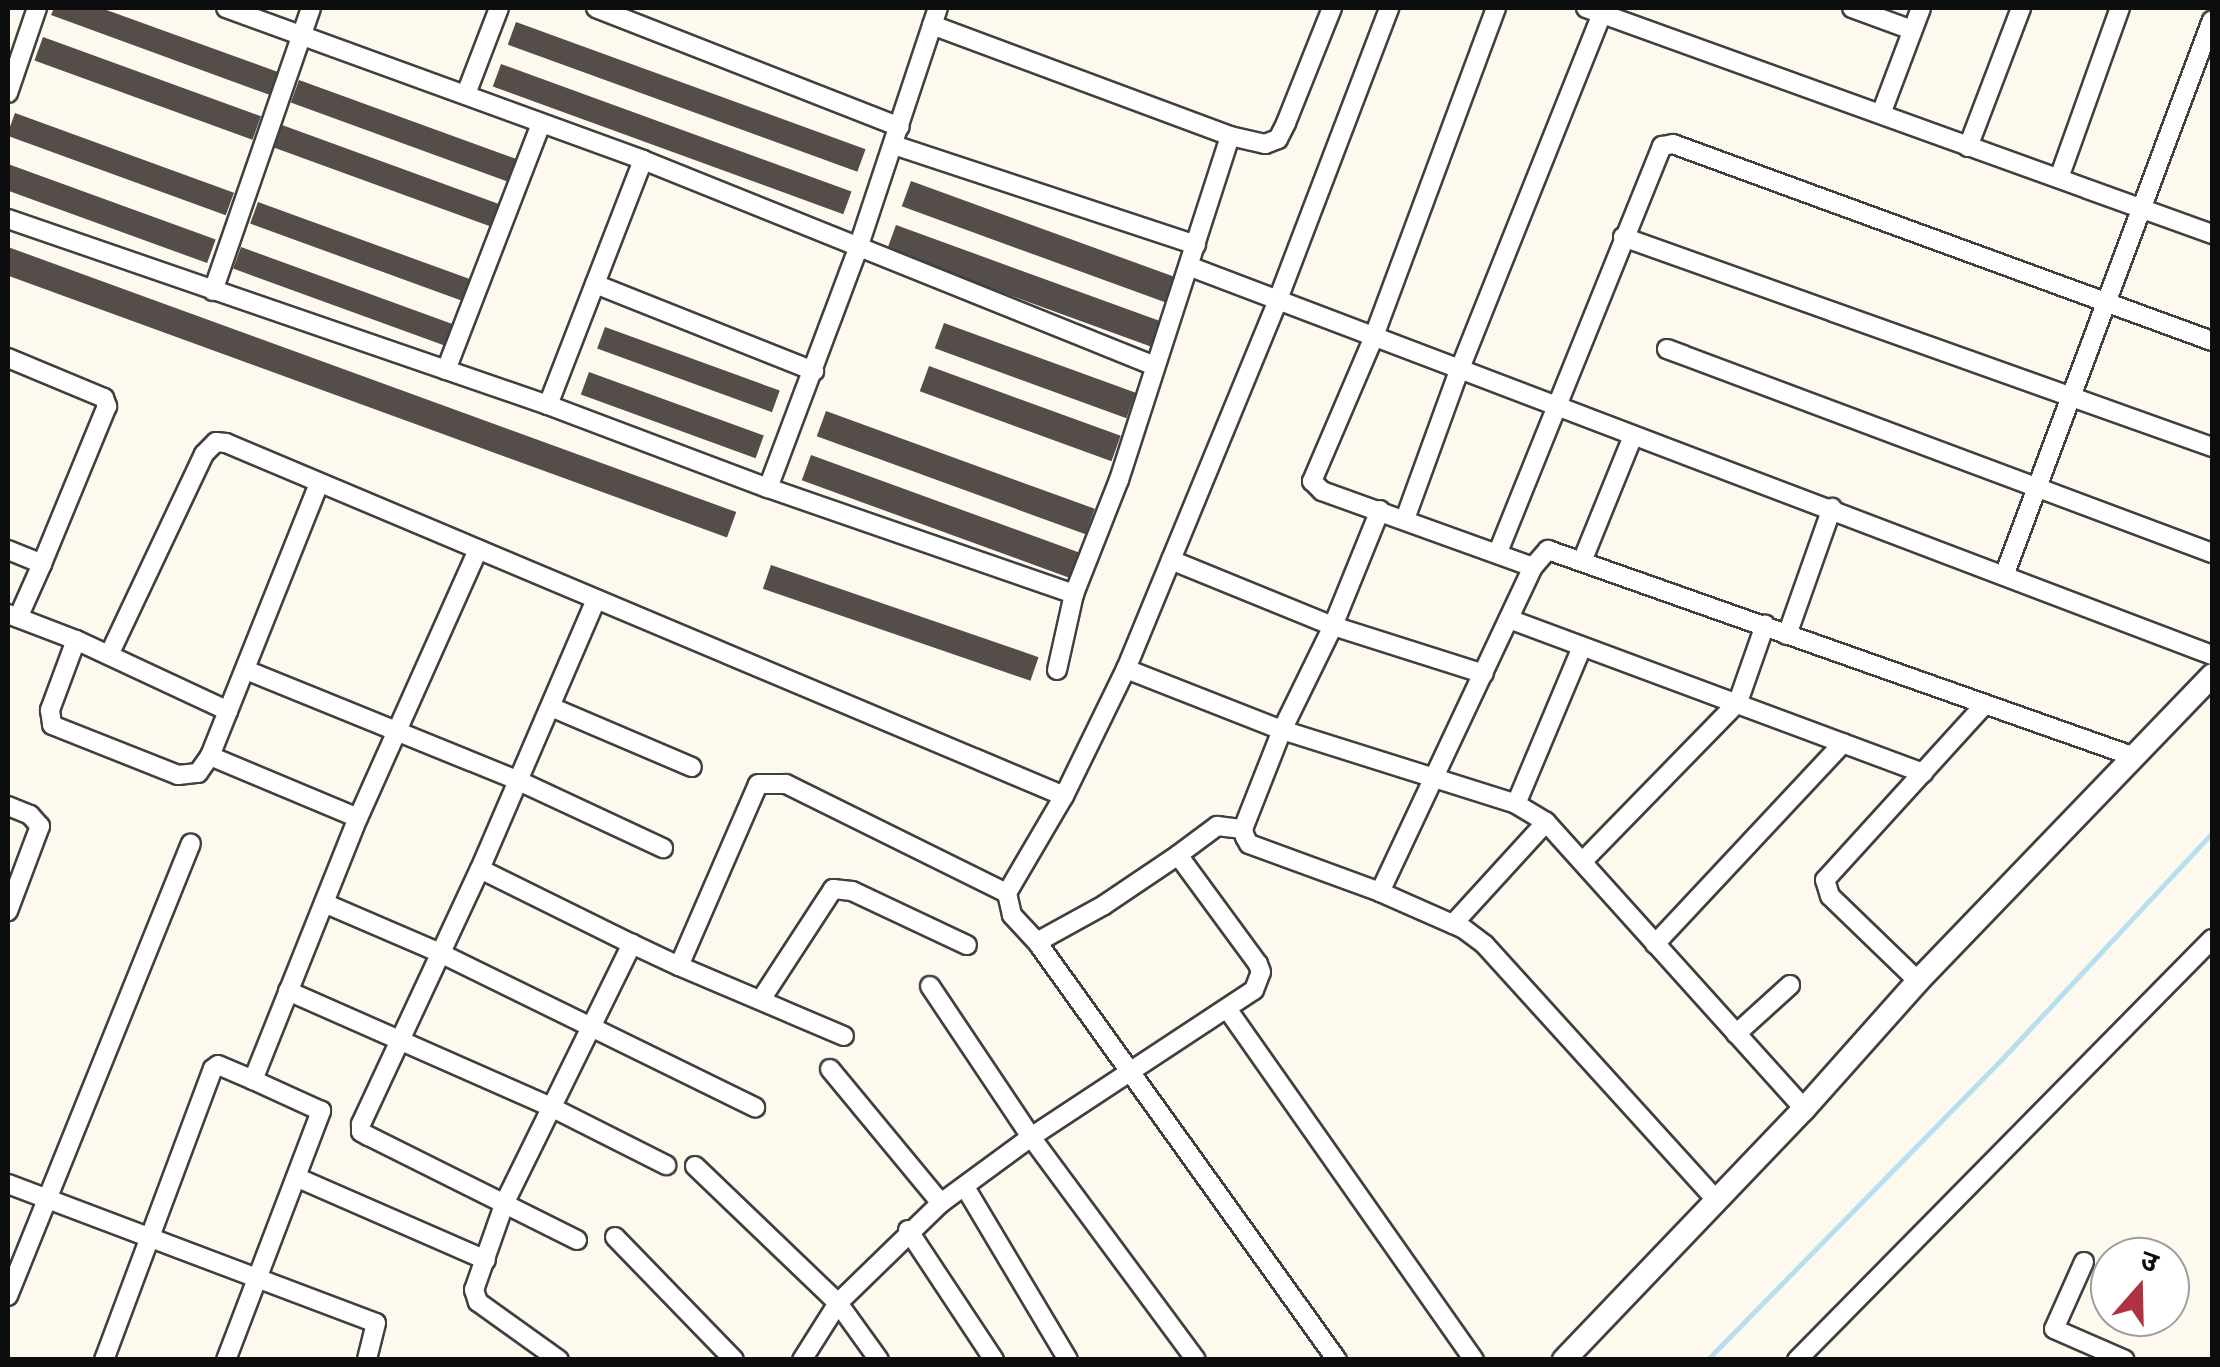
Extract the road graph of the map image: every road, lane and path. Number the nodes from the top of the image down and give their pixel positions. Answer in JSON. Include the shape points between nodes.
{"nodes":[{"id":1,"x":37,"y":8,"type":"edge"},
{"id":2,"x":226,"y":8,"type":"edge"},
{"id":3,"x":311,"y":8,"type":"edge"},
{"id":4,"x":500,"y":8,"type":"edge"},
{"id":5,"x":596,"y":8,"type":"edge"},
{"id":6,"x":1332,"y":8,"type":"edge"},
{"id":7,"x":1389,"y":8,"type":"edge"},
{"id":8,"x":1496,"y":8,"type":"edge"},
{"id":9,"x":1852,"y":8,"type":"edge"},
{"id":10,"x":1921,"y":8,"type":"edge"},
{"id":11,"x":2021,"y":8,"type":"edge"},
{"id":12,"x":2120,"y":8,"type":"edge"},
{"id":13,"x":1594,"y":11,"type":"edge"},
{"id":14,"x":936,"y":16,"type":"edge"},
{"id":15,"x":2212,"y":20,"type":"edge"},
{"id":16,"x":1912,"y":30,"type":"junction"},
{"id":17,"x":300,"y":34,"type":"junction"},
{"id":18,"x":8,"y":93,"type":"edge"},
{"id":19,"x":466,"y":94,"type":"junction"},
{"id":20,"x":1881,"y":114,"type":"junction"},
{"id":21,"x":541,"y":124,"type":"junction"},
{"id":22,"x":900,"y":127,"type":"junction"},
{"id":23,"x":1230,"y":136,"type":"junction"},
{"id":24,"x":894,"y":146,"type":"junction"},
{"id":25,"x":1968,"y":147,"type":"junction"},
{"id":26,"x":643,"y":160,"type":"junction"},
{"id":27,"x":2059,"y":178,"type":"junction"},
{"id":28,"x":2142,"y":209,"type":"junction"},
{"id":29,"x":8,"y":219,"type":"edge"},
{"id":30,"x":2212,"y":234,"type":"edge"},
{"id":31,"x":1623,"y":237,"type":"junction"},
{"id":32,"x":1196,"y":244,"type":"junction"},
{"id":33,"x":858,"y":248,"type":"junction"},
{"id":34,"x":1191,"y":267,"type":"junction"},
{"id":35,"x":595,"y":284,"type":"junction"},
{"id":36,"x":213,"y":291,"type":"junction"},
{"id":37,"x":1277,"y":302,"type":"junction"},
{"id":38,"x":2107,"y":303,"type":"junction"},
{"id":39,"x":1373,"y":338,"type":"junction"},
{"id":40,"x":2212,"y":342,"type":"edge"},
{"id":41,"x":1667,"y":349,"type":"dead end"},
{"id":42,"x":9,"y":362,"type":"edge"},
{"id":43,"x":1155,"y":366,"type":"junction"},
{"id":44,"x":446,"y":370,"type":"junction"},
{"id":45,"x":814,"y":371,"type":"junction"},
{"id":46,"x":1458,"y":372,"type":"junction"},
{"id":47,"x":2070,"y":396,"type":"junction"},
{"id":48,"x":548,"y":405,"type":"junction"},
{"id":49,"x":1558,"y":406,"type":"junction"},
{"id":50,"x":1633,"y":436,"type":"junction"},
{"id":51,"x":2212,"y":447,"type":"edge"},
{"id":52,"x":318,"y":483,"type":"junction"},
{"id":53,"x":2036,"y":487,"type":"junction"},
{"id":54,"x":768,"y":488,"type":"junction"},
{"id":55,"x":1832,"y":508,"type":"junction"},
{"id":56,"x":1380,"y":510,"type":"junction"},
{"id":57,"x":1405,"y":519,"type":"junction"},
{"id":58,"x":8,"y":550,"type":"edge"},
{"id":59,"x":478,"y":550,"type":"junction"},
{"id":60,"x":1498,"y":552,"type":"junction"},
{"id":61,"x":2212,"y":553,"type":"edge"},
{"id":62,"x":1582,"y":559,"type":"junction"},
{"id":63,"x":1171,"y":560,"type":"junction"},
{"id":64,"x":42,"y":564,"type":"junction"},
{"id":65,"x":1534,"y":567,"type":"junction"},
{"id":66,"x":2005,"y":573,"type":"junction"},
{"id":67,"x":1074,"y":594,"type":"junction"},
{"id":68,"x":596,"y":600,"type":"junction"},
{"id":69,"x":13,"y":616,"type":"edge"},
{"id":70,"x":1509,"y":619,"type":"junction"},
{"id":71,"x":1765,"y":625,"type":"junction"},
{"id":72,"x":1333,"y":626,"type":"junction"},
{"id":73,"x":1786,"y":635,"type":"junction"},
{"id":74,"x":76,"y":640,"type":"junction"},
{"id":75,"x":1582,"y":647,"type":"junction"},
{"id":76,"x":108,"y":654,"type":"junction"},
{"id":77,"x":2212,"y":655,"type":"edge"},
{"id":78,"x":1126,"y":669,"type":"junction"},
{"id":79,"x":246,"y":670,"type":"junction"},
{"id":80,"x":1057,"y":670,"type":"dead end"},
{"id":81,"x":1484,"y":674,"type":"junction"},
{"id":82,"x":2212,"y":676,"type":"edge"},
{"id":83,"x":1738,"y":702,"type":"junction"},
{"id":84,"x":551,"y":706,"type":"junction"},
{"id":85,"x":1984,"y":706,"type":"junction"},
{"id":86,"x":228,"y":711,"type":"junction"},
{"id":87,"x":1282,"y":730,"type":"junction"},
{"id":88,"x":397,"y":731,"type":"junction"},
{"id":89,"x":1842,"y":743,"type":"junction"},
{"id":90,"x":210,"y":756,"type":"junction"},
{"id":91,"x":2132,"y":756,"type":"junction"},
{"id":92,"x":692,"y":767,"type":"dead end"},
{"id":93,"x":1923,"y":773,"type":"junction"},
{"id":94,"x":1434,"y":776,"type":"junction"},
{"id":95,"x":519,"y":781,"type":"junction"},
{"id":96,"x":1064,"y":796,"type":"junction"},
{"id":97,"x":1516,"y":804,"type":"junction"},
{"id":98,"x":8,"y":806,"type":"edge"},
{"id":99,"x":358,"y":818,"type":"junction"},
{"id":100,"x":1546,"y":822,"type":"junction"},
{"id":101,"x":1243,"y":829,"type":"junction"},
{"id":102,"x":191,"y":844,"type":"dead end"},
{"id":103,"x":663,"y":848,"type":"dead end"},
{"id":104,"x":1178,"y":855,"type":"junction"},
{"id":105,"x":1584,"y":860,"type":"junction"},
{"id":106,"x":480,"y":869,"type":"junction"},
{"id":107,"x":1380,"y":892,"type":"junction"},
{"id":108,"x":1006,"y":893,"type":"junction"},
{"id":109,"x":324,"y":903,"type":"junction"},
{"id":110,"x":8,"y":911,"type":"edge"},
{"id":111,"x":1452,"y":924,"type":"junction"},
{"id":112,"x":2212,"y":939,"type":"edge"},
{"id":113,"x":1036,"y":942,"type":"junction"},
{"id":114,"x":632,"y":944,"type":"junction"},
{"id":115,"x":1655,"y":944,"type":"junction"},
{"id":116,"x":967,"y":945,"type":"dead end"},
{"id":117,"x":440,"y":953,"type":"junction"},
{"id":118,"x":678,"y":966,"type":"junction"},
{"id":119,"x":1918,"y":980,"type":"junction"},
{"id":120,"x":1790,"y":985,"type":"dead end"},
{"id":121,"x":930,"y":986,"type":"dead end"},
{"id":122,"x":288,"y":991,"type":"junction"},
{"id":123,"x":762,"y":998,"type":"junction"},
{"id":124,"x":1228,"y":1010,"type":"junction"},
{"id":125,"x":592,"y":1031,"type":"junction"},
{"id":126,"x":1736,"y":1034,"type":"junction"},
{"id":127,"x":844,"y":1036,"type":"dead end"},
{"id":128,"x":402,"y":1041,"type":"junction"},
{"id":129,"x":830,"y":1069,"type":"dead end"},
{"id":130,"x":1130,"y":1074,"type":"junction"},
{"id":131,"x":254,"y":1080,"type":"junction"},
{"id":132,"x":755,"y":1107,"type":"dead end"},
{"id":133,"x":553,"y":1108,"type":"junction"},
{"id":134,"x":1804,"y":1109,"type":"junction"},
{"id":135,"x":1031,"y":1137,"type":"junction"},
{"id":136,"x":666,"y":1166,"type":"dead end"},
{"id":137,"x":695,"y":1166,"type":"dead end"},
{"id":138,"x":298,"y":1178,"type":"junction"},
{"id":139,"x":8,"y":1184,"type":"edge"},
{"id":140,"x":965,"y":1187,"type":"junction"},
{"id":141,"x":49,"y":1200,"type":"junction"},
{"id":142,"x":1716,"y":1200,"type":"junction"},
{"id":143,"x":506,"y":1202,"type":"junction"},
{"id":144,"x":941,"y":1203,"type":"junction"},
{"id":145,"x":908,"y":1230,"type":"junction"},
{"id":146,"x":615,"y":1237,"type":"dead end"},
{"id":147,"x":577,"y":1240,"type":"dead end"},
{"id":148,"x":150,"y":1241,"type":"junction"},
{"id":149,"x":486,"y":1260,"type":"junction"},
{"id":150,"x":2084,"y":1262,"type":"dead end"},
{"id":151,"x":255,"y":1280,"type":"junction"},
{"id":152,"x":8,"y":1296,"type":"edge"},
{"id":153,"x":838,"y":1303,"type":"junction"},
{"id":154,"x":104,"y":1360,"type":"edge"},
{"id":155,"x":226,"y":1360,"type":"edge"},
{"id":156,"x":367,"y":1360,"type":"edge"},
{"id":157,"x":559,"y":1360,"type":"edge"},
{"id":158,"x":734,"y":1360,"type":"edge"},
{"id":159,"x":802,"y":1360,"type":"edge"},
{"id":160,"x":878,"y":1360,"type":"edge"},
{"id":161,"x":994,"y":1360,"type":"edge"},
{"id":162,"x":1068,"y":1360,"type":"edge"},
{"id":163,"x":1196,"y":1360,"type":"edge"},
{"id":164,"x":1337,"y":1360,"type":"edge"},
{"id":165,"x":1474,"y":1360,"type":"edge"},
{"id":166,"x":1564,"y":1360,"type":"edge"},
{"id":167,"x":1797,"y":1360,"type":"edge"},
{"id":168,"x":2125,"y":1360,"type":"edge"}],
"edges":[{"from":1,"to":18,"type":"street"},
{"from":2,"to":17,"type":"street"},
{"from":3,"to":17,"type":"street"},
{"from":4,"to":19,"type":"street"},
{"from":5,"to":22,"type":"street"},
{"from":6,"to":23,"type":"street","via":[[1278,139],[1266,144]]},
{"from":7,"to":37,"type":"street"},
{"from":8,"to":39,"type":"street"},
{"from":9,"to":16,"type":"street"},
{"from":10,"to":16,"type":"street"},
{"from":11,"to":25,"type":"street"},
{"from":12,"to":27,"type":"street"},
{"from":13,"to":20,"type":"street"},
{"from":13,"to":46,"type":"street"},
{"from":14,"to":22,"type":"street"},
{"from":14,"to":23,"type":"street"},
{"from":15,"to":28,"type":"street"},
{"from":16,"to":20,"type":"street"},
{"from":17,"to":19,"type":"street"},
{"from":17,"to":36,"type":"street"},
{"from":19,"to":21,"type":"street"},
{"from":20,"to":25,"type":"street"},
{"from":21,"to":26,"type":"street"},
{"from":21,"to":44,"type":"street"},
{"from":22,"to":24,"type":"street"},
{"from":23,"to":32,"type":"street"},
{"from":24,"to":32,"type":"street"},
{"from":24,"to":33,"type":"street"},
{"from":25,"to":27,"type":"street"},
{"from":26,"to":33,"type":"street"},
{"from":26,"to":35,"type":"street"},
{"from":27,"to":28,"type":"street"},
{"from":28,"to":30,"type":"street"},
{"from":28,"to":38,"type":"street"},
{"from":29,"to":36,"type":"street"},
{"from":31,"to":38,"type":"street","via":[[1654,155],[1673,144]]},
{"from":31,"to":47,"type":"street"},
{"from":31,"to":49,"type":"street"},
{"from":32,"to":34,"type":"street"},
{"from":33,"to":43,"type":"street"},
{"from":33,"to":45,"type":"street"},
{"from":34,"to":37,"type":"street"},
{"from":34,"to":43,"type":"street"},
{"from":35,"to":45,"type":"street"},
{"from":35,"to":48,"type":"street"},
{"from":36,"to":44,"type":"street"},
{"from":37,"to":39,"type":"street"},
{"from":37,"to":63,"type":"street"},
{"from":38,"to":40,"type":"street"},
{"from":38,"to":47,"type":"street"},
{"from":39,"to":46,"type":"street"},
{"from":39,"to":56,"type":"street","via":[[1312,481]]},
{"from":41,"to":53,"type":"street"},
{"from":42,"to":64,"type":"street","via":[[104,398],[107,406]]},
{"from":43,"to":67,"type":"street"},
{"from":44,"to":48,"type":"street"},
{"from":45,"to":54,"type":"street"},
{"from":46,"to":49,"type":"street"},
{"from":46,"to":57,"type":"street"},
{"from":47,"to":51,"type":"street"},
{"from":47,"to":53,"type":"street"},
{"from":48,"to":54,"type":"street"},
{"from":49,"to":50,"type":"street"},
{"from":49,"to":60,"type":"street"},
{"from":50,"to":55,"type":"street"},
{"from":50,"to":62,"type":"street"},
{"from":52,"to":59,"type":"street"},
{"from":52,"to":76,"type":"street","via":[[226,443],[210,446]]},
{"from":52,"to":79,"type":"street"},
{"from":53,"to":61,"type":"street"},
{"from":53,"to":66,"type":"street"},
{"from":54,"to":67,"type":"street"},
{"from":55,"to":66,"type":"street"},
{"from":55,"to":73,"type":"street"},
{"from":56,"to":57,"type":"street"},
{"from":56,"to":72,"type":"street"},
{"from":57,"to":60,"type":"street"},
{"from":58,"to":64,"type":"street"},
{"from":59,"to":68,"type":"street"},
{"from":59,"to":88,"type":"street"},
{"from":60,"to":65,"type":"street"},
{"from":62,"to":65,"type":"street","via":[[1548,550]]},
{"from":62,"to":71,"type":"street"},
{"from":63,"to":72,"type":"street"},
{"from":63,"to":78,"type":"street"},
{"from":64,"to":69,"type":"street"},
{"from":65,"to":70,"type":"street"},
{"from":66,"to":77,"type":"street"},
{"from":67,"to":80,"type":"street"},
{"from":68,"to":84,"type":"street"},
{"from":68,"to":96,"type":"street"},
{"from":69,"to":74,"type":"street"},
{"from":70,"to":75,"type":"street"},
{"from":70,"to":81,"type":"street"},
{"from":71,"to":73,"type":"street"},
{"from":71,"to":83,"type":"street"},
{"from":72,"to":81,"type":"street"},
{"from":72,"to":87,"type":"street"},
{"from":73,"to":85,"type":"street"},
{"from":74,"to":76,"type":"street"},
{"from":74,"to":90,"type":"street","via":[[50,710],[52,725],[178,775],[198,773]]},
{"from":75,"to":83,"type":"street"},
{"from":75,"to":97,"type":"street"},
{"from":76,"to":86,"type":"street"},
{"from":78,"to":87,"type":"street"},
{"from":78,"to":96,"type":"street"},
{"from":79,"to":86,"type":"street"},
{"from":79,"to":88,"type":"street"},
{"from":81,"to":94,"type":"street"},
{"from":82,"to":91,"type":"street"},
{"from":83,"to":89,"type":"street"},
{"from":83,"to":105,"type":"street"},
{"from":84,"to":92,"type":"street"},
{"from":84,"to":95,"type":"street"},
{"from":85,"to":91,"type":"street"},
{"from":85,"to":93,"type":"street"},
{"from":86,"to":90,"type":"street"},
{"from":87,"to":94,"type":"street"},
{"from":87,"to":101,"type":"street"},
{"from":88,"to":95,"type":"street"},
{"from":88,"to":99,"type":"street"},
{"from":89,"to":93,"type":"street"},
{"from":89,"to":115,"type":"street"},
{"from":90,"to":99,"type":"street"},
{"from":91,"to":119,"type":"street"},
{"from":93,"to":119,"type":"street","via":[[1830,872],[1825,888]]},
{"from":94,"to":97,"type":"street"},
{"from":94,"to":107,"type":"street"},
{"from":95,"to":103,"type":"street"},
{"from":95,"to":106,"type":"street"},
{"from":96,"to":108,"type":"street"},
{"from":97,"to":100,"type":"street"},
{"from":98,"to":110,"type":"street","via":[[40,826]]},
{"from":99,"to":109,"type":"street"},
{"from":100,"to":105,"type":"street"},
{"from":100,"to":111,"type":"street"},
{"from":101,"to":104,"type":"street","via":[[1217,826]]},
{"from":101,"to":107,"type":"street","via":[[1249,844]]},
{"from":102,"to":141,"type":"street"},
{"from":104,"to":113,"type":"street"},
{"from":104,"to":124,"type":"street","via":[[1261,972],[1254,990]]},
{"from":105,"to":115,"type":"street"},
{"from":106,"to":114,"type":"street"},
{"from":106,"to":117,"type":"street"},
{"from":107,"to":111,"type":"street"},
{"from":108,"to":113,"type":"street","via":[[1012,915]]},
{"from":108,"to":118,"type":"street","via":[[768,781],[748,798]]},
{"from":109,"to":117,"type":"street"},
{"from":109,"to":122,"type":"street"},
{"from":111,"to":142,"type":"street","via":[[1484,945]]},
{"from":112,"to":167,"type":"street"},
{"from":113,"to":130,"type":"street"},
{"from":114,"to":118,"type":"street"},
{"from":114,"to":125,"type":"street"},
{"from":115,"to":126,"type":"street"},
{"from":116,"to":123,"type":"street","via":[[852,891],[833,889]]},
{"from":117,"to":125,"type":"street"},
{"from":117,"to":128,"type":"street"},
{"from":118,"to":123,"type":"street"},
{"from":119,"to":134,"type":"street"},
{"from":120,"to":126,"type":"street"},
{"from":121,"to":135,"type":"street"},
{"from":122,"to":128,"type":"street"},
{"from":122,"to":131,"type":"street"},
{"from":123,"to":127,"type":"street"},
{"from":124,"to":130,"type":"street"},
{"from":124,"to":165,"type":"street"},
{"from":125,"to":132,"type":"street"},
{"from":125,"to":133,"type":"street"},
{"from":126,"to":134,"type":"street"},
{"from":128,"to":133,"type":"street"},
{"from":128,"to":143,"type":"street","via":[[361,1132]]},
{"from":129,"to":144,"type":"street"},
{"from":130,"to":135,"type":"street"},
{"from":130,"to":164,"type":"street"},
{"from":131,"to":138,"type":"street","via":[[321,1110]]},
{"from":131,"to":148,"type":"street","via":[[213,1069]]},
{"from":133,"to":136,"type":"street"},
{"from":133,"to":143,"type":"street"},
{"from":134,"to":142,"type":"street"},
{"from":135,"to":140,"type":"street"},
{"from":135,"to":163,"type":"street"},
{"from":137,"to":153,"type":"street"},
{"from":138,"to":149,"type":"street"},
{"from":138,"to":151,"type":"street"},
{"from":139,"to":141,"type":"street"},
{"from":140,"to":144,"type":"street"},
{"from":140,"to":162,"type":"street"},
{"from":141,"to":148,"type":"street"},
{"from":141,"to":152,"type":"street"},
{"from":142,"to":166,"type":"street"},
{"from":143,"to":147,"type":"street"},
{"from":143,"to":149,"type":"street"},
{"from":144,"to":145,"type":"street"},
{"from":145,"to":153,"type":"street"},
{"from":145,"to":161,"type":"street"},
{"from":146,"to":158,"type":"street"},
{"from":148,"to":151,"type":"street"},
{"from":148,"to":154,"type":"street"},
{"from":149,"to":157,"type":"street","via":[[473,1298]]},
{"from":150,"to":168,"type":"street","via":[[2054,1329]]},
{"from":151,"to":155,"type":"street"},
{"from":151,"to":156,"type":"street","via":[[376,1323]]},
{"from":153,"to":159,"type":"street"},
{"from":153,"to":160,"type":"street"}]}
